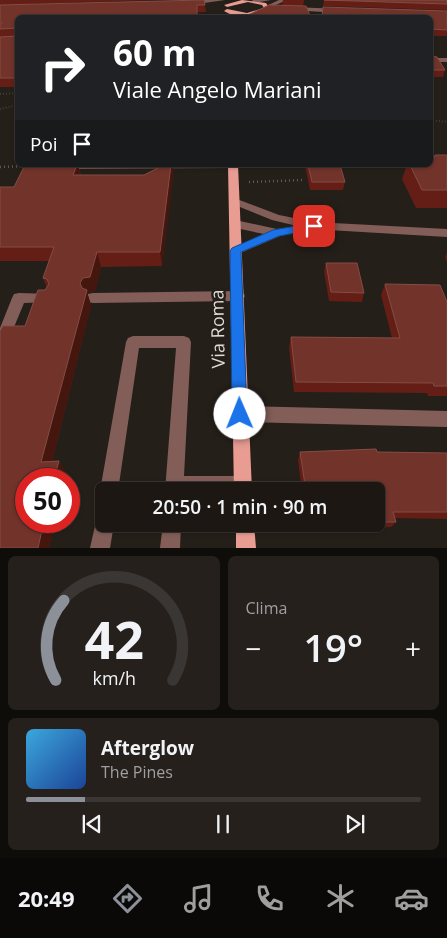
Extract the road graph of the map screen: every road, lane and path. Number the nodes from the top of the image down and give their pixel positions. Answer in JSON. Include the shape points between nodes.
{"nodes":[{"id":1,"x":250,"y":0,"type":"edge"},
{"id":2,"x":268,"y":0,"type":"edge"},
{"id":3,"x":284,"y":0,"type":"edge"},
{"id":4,"x":180,"y":4,"type":"edge"},
{"id":5,"x":225,"y":4,"type":"edge"},
{"id":6,"x":267,"y":8,"type":"junction"},
{"id":7,"x":277,"y":9,"type":"edge"},
{"id":8,"x":286,"y":9,"type":"edge"},
{"id":9,"x":344,"y":11,"type":"edge"},
{"id":10,"x":238,"y":15,"type":"edge"},
{"id":11,"x":251,"y":15,"type":"edge"},
{"id":12,"x":433,"y":60,"type":"edge"},
{"id":13,"x":447,"y":60,"type":"edge"},
{"id":14,"x":15,"y":93,"type":"edge"},
{"id":15,"x":0,"y":94,"type":"edge"},
{"id":16,"x":15,"y":106,"type":"edge"},
{"id":17,"x":0,"y":109,"type":"edge"},
{"id":18,"x":433,"y":120,"type":"edge"},
{"id":19,"x":447,"y":122,"type":"edge"},
{"id":20,"x":0,"y":167,"type":"edge"},
{"id":21,"x":15,"y":167,"type":"edge"},
{"id":22,"x":233,"y":167,"type":"edge"},
{"id":23,"x":304,"y":180,"type":"dead end"},
{"id":24,"x":234,"y":182,"type":"junction"},
{"id":25,"x":234,"y":201,"type":"junction"},
{"id":26,"x":276,"y":218,"type":"junction"},
{"id":27,"x":235,"y":224,"type":"junction"},
{"id":28,"x":314,"y":226,"type":"junction"},
{"id":29,"x":276,"y":232,"type":"junction"},
{"id":30,"x":447,"y":233,"type":"edge"},
{"id":31,"x":236,"y":251,"type":"junction"},
{"id":32,"x":238,"y":296,"type":"junction"},
{"id":33,"x":46,"y":298,"type":"edge"},
{"id":34,"x":93,"y":298,"type":"dead end"},
{"id":35,"x":2,"y":340,"type":"edge"},
{"id":36,"x":240,"y":414,"type":"junction"},
{"id":37,"x":447,"y":419,"type":"edge"},
{"id":38,"x":110,"y":482,"type":"edge"},
{"id":39,"x":174,"y":482,"type":"edge"},
{"id":40,"x":243,"y":482,"type":"edge"},
{"id":41,"x":103,"y":532,"type":"edge"},
{"id":42,"x":171,"y":532,"type":"edge"},
{"id":43,"x":245,"y":532,"type":"edge"},
{"id":44,"x":100,"y":548,"type":"edge"},
{"id":45,"x":170,"y":548,"type":"edge"},
{"id":46,"x":246,"y":548,"type":"edge"}],
"edges":[{"from":1,"to":2,"type":"street"},
{"from":1,"to":5,"type":"main road"},
{"from":1,"to":6,"type":"main road"},
{"from":3,"to":6,"type":"street"},
{"from":4,"to":5,"type":"street"},
{"from":5,"to":10,"type":"main road"},
{"from":6,"to":7,"type":"street"},
{"from":6,"to":11,"type":"main road"},
{"from":8,"to":9,"type":"street"},
{"from":12,"to":13,"type":"street"},
{"from":14,"to":15,"type":"path"},
{"from":16,"to":17,"type":"path"},
{"from":18,"to":19,"type":"path"},
{"from":20,"to":21,"type":"path"},
{"from":22,"to":24,"type":"main road","name":"Via Roma"},
{"from":23,"to":24,"type":"path"},
{"from":24,"to":25,"type":"main road","name":"Via Roma"},
{"from":25,"to":26,"type":"street"},
{"from":25,"to":27,"type":"main road","name":"Via Roma"},
{"from":26,"to":27,"type":"street"},
{"from":26,"to":28,"type":"street"},
{"from":27,"to":29,"type":"street"},
{"from":27,"to":31,"type":"main road","name":"Via Roma"},
{"from":28,"to":29,"type":"street"},
{"from":28,"to":30,"type":"street"},
{"from":29,"to":31,"type":"street"},
{"from":31,"to":32,"type":"main road","name":"Via Roma"},
{"from":32,"to":34,"type":"street"},
{"from":32,"to":36,"type":"main road","name":"Via Roma"},
{"from":33,"to":35,"type":"street","via":[[19,298]]},
{"from":36,"to":37,"type":"street"},
{"from":36,"to":40,"type":"main road","name":"Via Roma"},
{"from":38,"to":39,"type":"street","via":[[133,342],[184,342]]},
{"from":41,"to":44,"type":"street"},
{"from":42,"to":45,"type":"street"},
{"from":43,"to":46,"type":"main road"}]}
